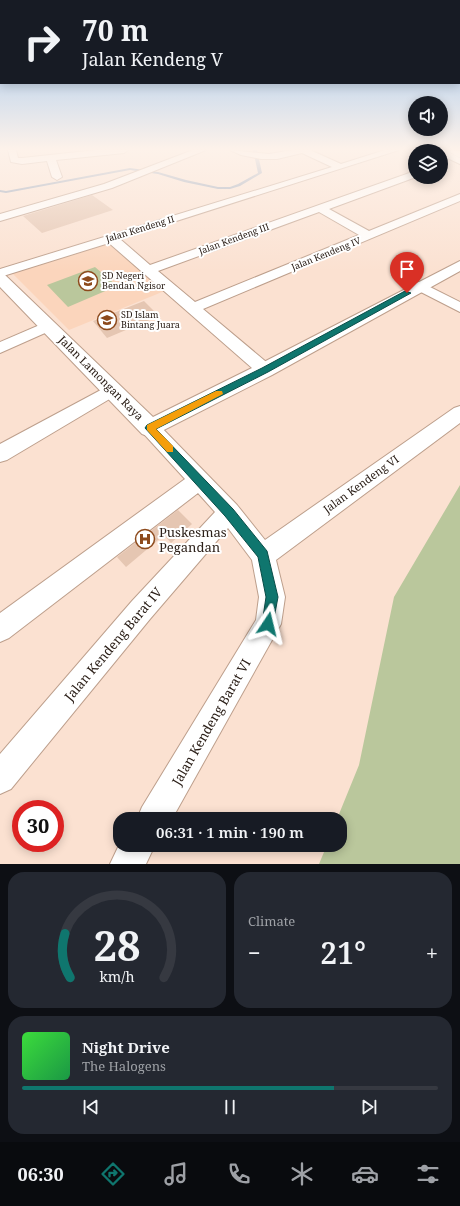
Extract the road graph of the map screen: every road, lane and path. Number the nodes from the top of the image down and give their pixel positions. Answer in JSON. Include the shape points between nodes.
{"nodes":[{"id":1,"x":90,"y":190,"type":"edge"},
{"id":2,"x":265,"y":190,"type":"edge"},
{"id":3,"x":369,"y":190,"type":"edge"},
{"id":4,"x":460,"y":197,"type":"edge"},
{"id":5,"x":320,"y":208,"type":"junction"},
{"id":6,"x":0,"y":218,"type":"edge"},
{"id":7,"x":369,"y":236,"type":"junction"},
{"id":8,"x":111,"y":238,"type":"junction"},
{"id":9,"x":460,"y":265,"type":"edge"},
{"id":10,"x":148,"y":270,"type":"junction"},
{"id":11,"x":1,"y":280,"type":"edge"},
{"id":12,"x":420,"y":286,"type":"junction"},
{"id":13,"x":460,"y":308,"type":"edge"},
{"id":14,"x":192,"y":309,"type":"junction"},
{"id":15,"x":49,"y":326,"type":"junction"},
{"id":16,"x":0,"y":348,"type":"edge"},
{"id":17,"x":265,"y":370,"type":"junction"},
{"id":18,"x":112,"y":390,"type":"junction"},
{"id":19,"x":460,"y":413,"type":"edge"},
{"id":20,"x":150,"y":428,"type":"junction"},
{"id":21,"x":0,"y":454,"type":"edge"},
{"id":22,"x":199,"y":480,"type":"junction"},
{"id":23,"x":229,"y":512,"type":"junction"},
{"id":24,"x":263,"y":555,"type":"junction"},
{"id":25,"x":268,"y":624,"type":"joint"},
{"id":26,"x":0,"y":629,"type":"edge"},
{"id":27,"x":0,"y":778,"type":"edge"},
{"id":28,"x":158,"y":812,"type":"edge"},
{"id":29,"x":134,"y":852,"type":"edge"},
{"id":30,"x":127,"y":864,"type":"edge"}],
"edges":[{"from":1,"to":6,"type":"street"},
{"from":2,"to":8,"type":"street","name":"Jalan Kendeng II"},
{"from":3,"to":5,"type":"street","name":"Jalan Kendeng III"},
{"from":4,"to":7,"type":"street","name":"Jalan Kendeng IV"},
{"from":5,"to":7,"type":"street"},
{"from":5,"to":10,"type":"street","name":"Jalan Kendeng III"},
{"from":7,"to":14,"type":"street","name":"Jalan Kendeng IV"},
{"from":8,"to":10,"type":"street"},
{"from":8,"to":11,"type":"street","name":"Jalan Kendeng II"},
{"from":9,"to":12,"type":"street"},
{"from":10,"to":14,"type":"street"},
{"from":11,"to":15,"type":"street","name":"Jalan Lamongan Raya"},
{"from":12,"to":13,"type":"street"},
{"from":12,"to":17,"type":"street"},
{"from":14,"to":17,"type":"street"},
{"from":15,"to":16,"type":"street"},
{"from":15,"to":18,"type":"street","name":"Jalan Lamongan Raya"},
{"from":17,"to":20,"type":"street"},
{"from":18,"to":20,"type":"street","name":"Jalan Lamongan Raya"},
{"from":18,"to":21,"type":"street"},
{"from":19,"to":24,"type":"street","name":"Jalan Kendeng VI"},
{"from":20,"to":22,"type":"street","name":"Jalan Lamongan Raya"},
{"from":22,"to":23,"type":"street","name":"Jalan Lamongan Raya"},
{"from":22,"to":26,"type":"street"},
{"from":23,"to":24,"type":"street","name":"Jalan Lamongan Raya"},
{"from":23,"to":27,"type":"street","name":"Jalan Kendeng Barat IV","via":[[135,616]]},
{"from":24,"to":25,"type":"street","name":"Jalan Lamongan Raya","via":[[272,597]]},
{"from":25,"to":28,"type":"street","name":"Jalan Kendeng Barat VI"},
{"from":29,"to":30,"type":"street"}]}
